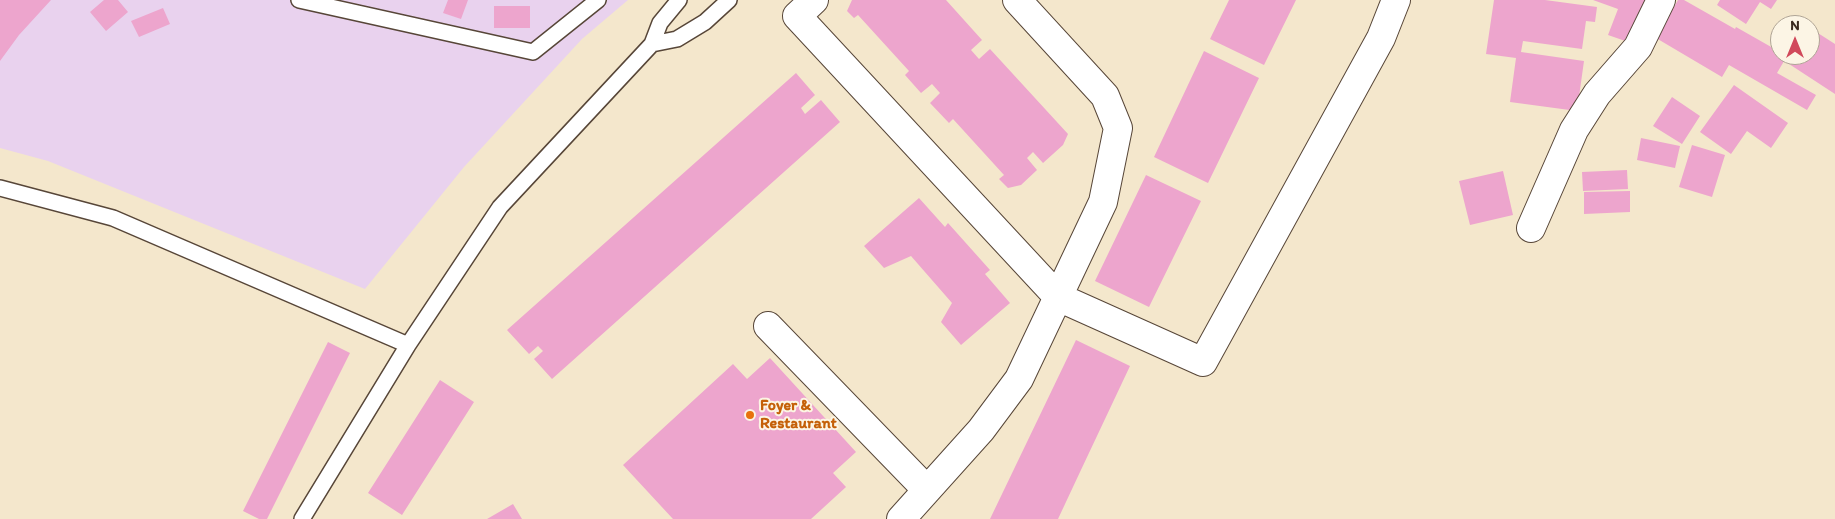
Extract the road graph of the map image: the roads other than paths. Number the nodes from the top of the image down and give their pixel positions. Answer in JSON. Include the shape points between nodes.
{"nodes":[{"id":1,"x":299,"y":0,"type":"edge"},
{"id":2,"x":598,"y":0,"type":"edge"},
{"id":3,"x":679,"y":0,"type":"edge"},
{"id":4,"x":729,"y":0,"type":"edge"},
{"id":5,"x":814,"y":0,"type":"edge"},
{"id":6,"x":1017,"y":0,"type":"edge"},
{"id":7,"x":1396,"y":0,"type":"edge"},
{"id":8,"x":1661,"y":0,"type":"edge"},
{"id":9,"x":331,"y":4,"type":"edge"},
{"id":10,"x":652,"y":44,"type":"junction"},
{"id":11,"x":0,"y":188,"type":"edge"},
{"id":12,"x":1531,"y":228,"type":"dead end"},
{"id":13,"x":1058,"y":297,"type":"junction"},
{"id":14,"x":768,"y":326,"type":"dead end"},
{"id":15,"x":408,"y":344,"type":"junction"},
{"id":16,"x":927,"y":490,"type":"junction"},
{"id":17,"x":302,"y":519,"type":"edge"},
{"id":18,"x":901,"y":519,"type":"edge"}],
"edges":[{"from":1,"to":9,"type":"lane"},
{"from":2,"to":9,"type":"lane","via":[[533,52]]},
{"from":3,"to":10,"type":"lane","via":[[660,23]]},
{"from":4,"to":10,"type":"lane","via":[[705,22],[677,39]]},
{"from":5,"to":13,"type":"street","via":[[797,16]]},
{"from":6,"to":13,"type":"street","via":[[1105,96],[1118,128],[1103,202]]},
{"from":7,"to":13,"type":"street","via":[[1381,38],[1203,362]]},
{"from":8,"to":12,"type":"street","via":[[1638,47],[1597,94],[1574,130]]},
{"from":10,"to":15,"type":"lane","via":[[500,207]]},
{"from":11,"to":15,"type":"lane","via":[[113,218]]},
{"from":13,"to":16,"type":"street","via":[[1019,379],[981,430]]},
{"from":14,"to":16,"type":"street"},
{"from":15,"to":17,"type":"lane"},
{"from":16,"to":18,"type":"street"}]}
